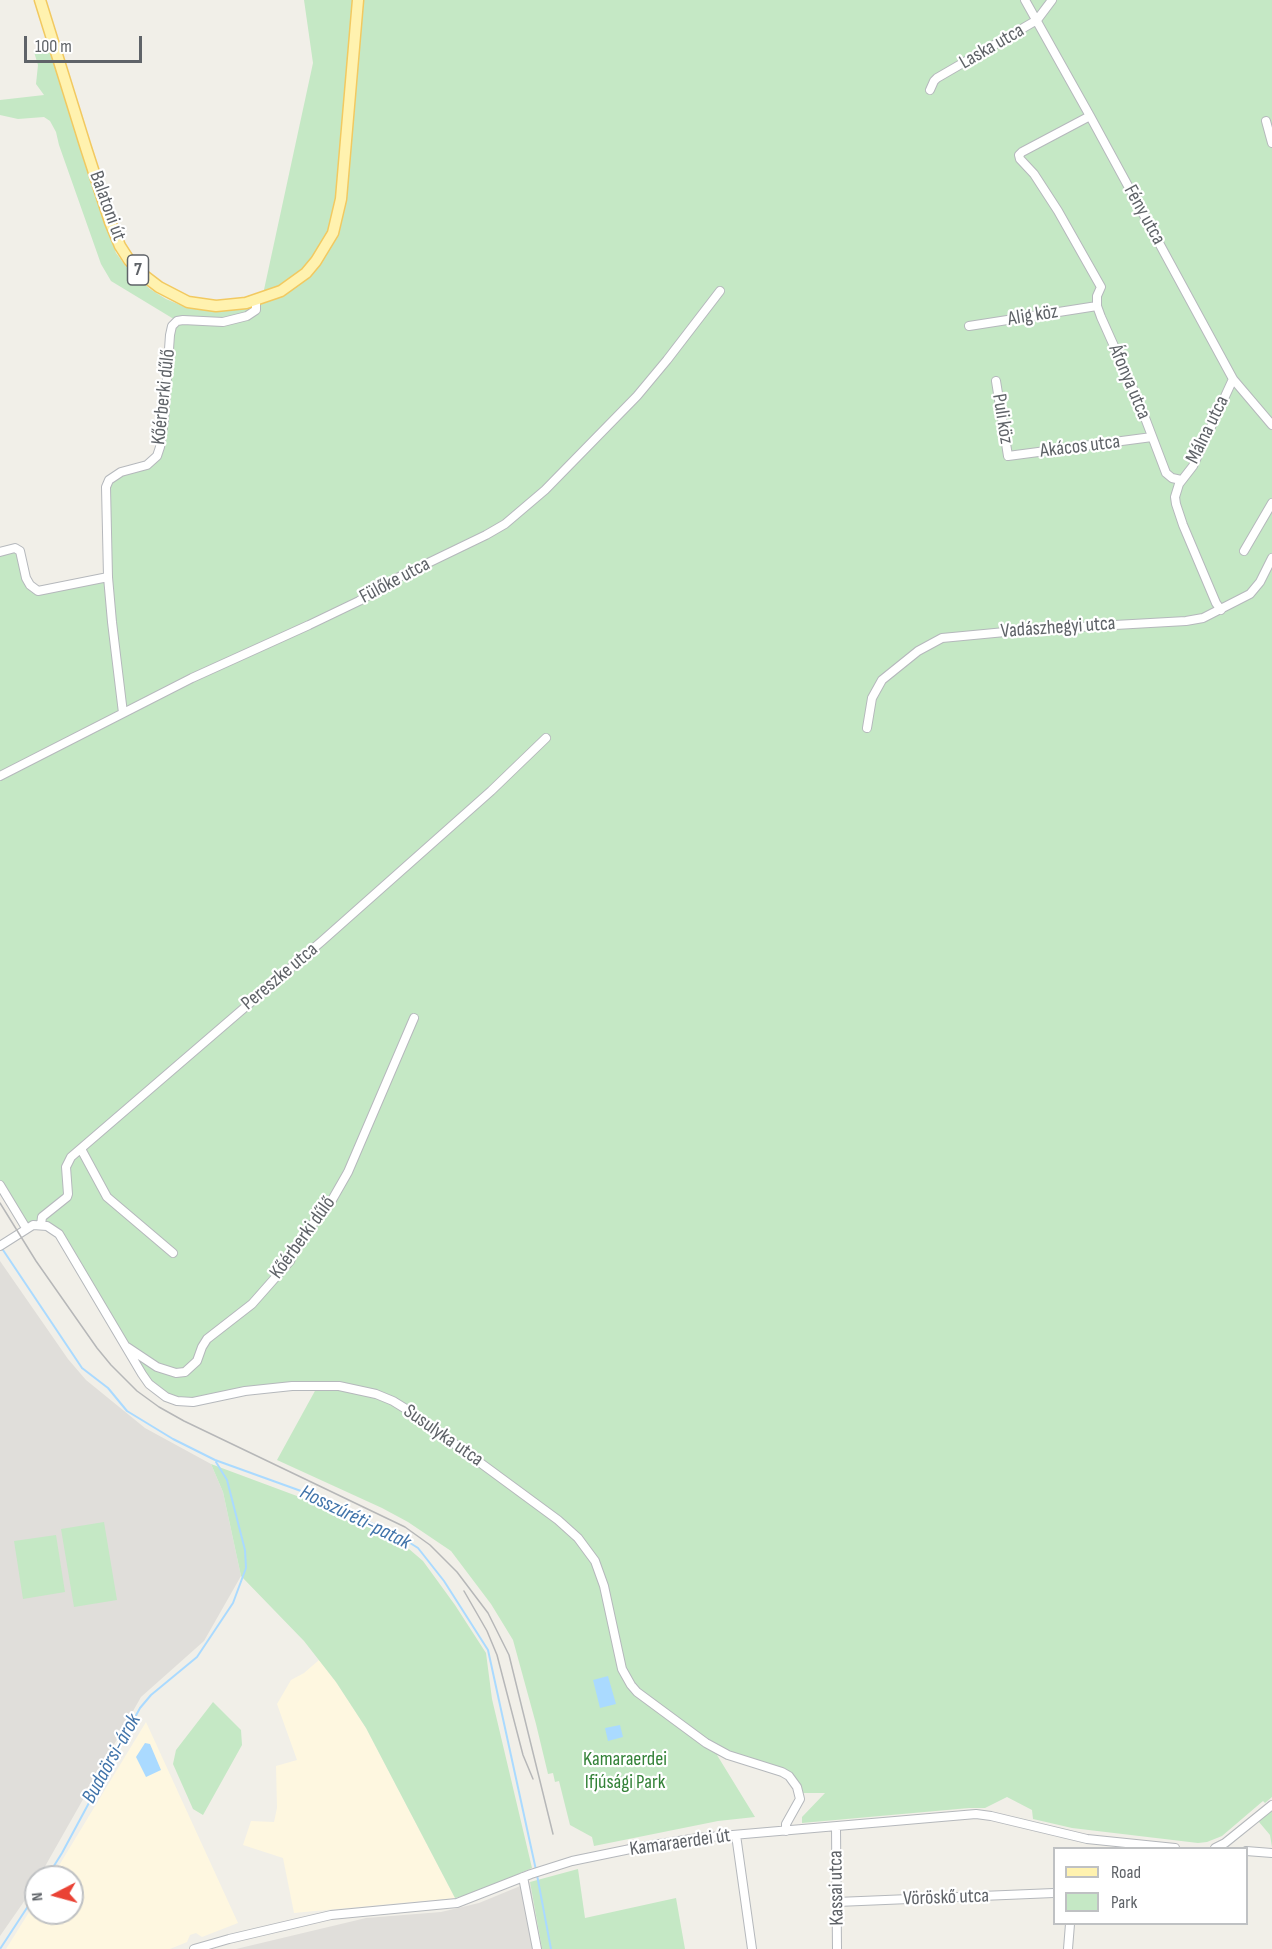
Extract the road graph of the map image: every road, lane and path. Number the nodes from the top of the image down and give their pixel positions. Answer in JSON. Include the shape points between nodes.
{"nodes":[{"id":1,"x":40,"y":0,"type":"edge"},
{"id":2,"x":358,"y":0,"type":"edge"},
{"id":3,"x":1025,"y":0,"type":"edge"},
{"id":4,"x":1052,"y":0,"type":"edge"},
{"id":5,"x":1037,"y":20,"type":"junction"},
{"id":6,"x":930,"y":90,"type":"dead end"},
{"id":7,"x":1090,"y":116,"type":"junction"},
{"id":8,"x":1266,"y":121,"type":"dead end"},
{"id":9,"x":1272,"y":143,"type":"edge"},
{"id":10,"x":720,"y":291,"type":"dead end"},
{"id":11,"x":256,"y":301,"type":"junction"},
{"id":12,"x":1097,"y":306,"type":"junction"},
{"id":13,"x":969,"y":326,"type":"dead end"},
{"id":14,"x":1233,"y":379,"type":"junction"},
{"id":15,"x":996,"y":381,"type":"dead end"},
{"id":16,"x":1272,"y":424,"type":"edge"},
{"id":17,"x":1152,"y":437,"type":"junction"},
{"id":18,"x":1008,"y":456,"type":"joint"},
{"id":19,"x":1181,"y":480,"type":"junction"},
{"id":20,"x":1272,"y":503,"type":"edge"},
{"id":21,"x":1244,"y":551,"type":"dead end"},
{"id":22,"x":0,"y":552,"type":"edge"},
{"id":23,"x":1272,"y":558,"type":"edge"},
{"id":24,"x":108,"y":577,"type":"junction"},
{"id":25,"x":1221,"y":610,"type":"junction"},
{"id":26,"x":123,"y":713,"type":"junction"},
{"id":27,"x":867,"y":728,"type":"dead end"},
{"id":28,"x":546,"y":738,"type":"dead end"},
{"id":29,"x":0,"y":776,"type":"edge"},
{"id":30,"x":414,"y":1018,"type":"dead end"},
{"id":31,"x":81,"y":1149,"type":"junction"},
{"id":32,"x":0,"y":1185,"type":"edge"},
{"id":33,"x":41,"y":1225,"type":"junction"},
{"id":34,"x":26,"y":1228,"type":"junction"},
{"id":35,"x":0,"y":1246,"type":"edge"},
{"id":36,"x":173,"y":1253,"type":"dead end"},
{"id":37,"x":125,"y":1347,"type":"junction"},
{"id":38,"x":1272,"y":1805,"type":"edge"},
{"id":39,"x":836,"y":1827,"type":"junction"},
{"id":40,"x":786,"y":1831,"type":"junction"},
{"id":41,"x":736,"y":1835,"type":"junction"},
{"id":42,"x":1087,"y":1839,"type":"junction"},
{"id":43,"x":1085,"y":1847,"type":"edge"},
{"id":44,"x":1165,"y":1847,"type":"edge"},
{"id":45,"x":1219,"y":1847,"type":"edge"},
{"id":46,"x":1248,"y":1851,"type":"edge"},
{"id":47,"x":1272,"y":1853,"type":"edge"},
{"id":48,"x":527,"y":1876,"type":"junction"},
{"id":49,"x":1053,"y":1893,"type":"edge"},
{"id":50,"x":837,"y":1902,"type":"junction"},
{"id":51,"x":1070,"y":1925,"type":"edge"},
{"id":52,"x":194,"y":1949,"type":"edge"},
{"id":53,"x":537,"y":1949,"type":"edge"},
{"id":54,"x":752,"y":1949,"type":"edge"},
{"id":55,"x":837,"y":1949,"type":"edge"},
{"id":56,"x":1068,"y":1949,"type":"edge"}],
"edges":[{"from":1,"to":11,"type":"main road","name":"Balatoni út","number":"7","via":[[110,222],[129,260],[159,287],[188,302],[234,306]]},
{"from":2,"to":11,"type":"main road","name":"Balatoni út","number":"7","via":[[341,199],[333,233],[306,273],[281,291]]},
{"from":3,"to":5,"type":"street","name":"Fény utca"},
{"from":4,"to":5,"type":"street","name":"Laska utca"},
{"from":5,"to":6,"type":"street","name":"Laska utca","via":[[937,78]]},
{"from":5,"to":7,"type":"street","name":"Fény utca"},
{"from":7,"to":12,"type":"street","name":"Áfonya utca","via":[[1019,155],[1058,211],[1101,287]]},
{"from":7,"to":14,"type":"street","name":"Fény utca"},
{"from":8,"to":9,"type":"street"},
{"from":10,"to":26,"type":"street","name":"Fülőke utca","via":[[636,396],[545,490],[505,524],[349,605]]},
{"from":11,"to":24,"type":"street","name":"Kőérberki dűlő","via":[[256,310],[247,316],[223,322],[183,320],[172,326],[157,456],[147,465],[113,476],[106,487]]},
{"from":12,"to":13,"type":"street","name":"Alig köz"},
{"from":12,"to":17,"type":"street","name":"Áfonya utca"},
{"from":14,"to":16,"type":"street","name":"Fény utca"},
{"from":14,"to":19,"type":"street","name":"Málna utca","via":[[1193,466]]},
{"from":15,"to":18,"type":"street","name":"Puli köz"},
{"from":17,"to":18,"type":"street","name":"Akácos utca"},
{"from":17,"to":19,"type":"street","name":"Áfonya utca","via":[[1166,473]]},
{"from":19,"to":25,"type":"street","via":[[1176,504]]},
{"from":20,"to":21,"type":"street"},
{"from":22,"to":24,"type":"street","via":[[15,548],[20,551],[26,578],[38,591]]},
{"from":23,"to":25,"type":"street","name":"Vadászhegyi utca","via":[[1250,594]]},
{"from":24,"to":26,"type":"street","name":"Kőérberki dűlő"},
{"from":25,"to":27,"type":"street","name":"Vadászhegyi utca","via":[[1186,621],[942,638],[918,651],[882,680],[872,698]]},
{"from":26,"to":29,"type":"street","name":"Fülőke utca"},
{"from":28,"to":31,"type":"street","name":"Pereszke utca","via":[[322,941]]},
{"from":30,"to":37,"type":"street","name":"Kőérberki dűlő","via":[[348,1172],[332,1200],[299,1241],[290,1261],[252,1304],[207,1339],[197,1361],[185,1372],[157,1367]]},
{"from":31,"to":33,"type":"street","name":"Pereszke utca","via":[[66,1167],[69,1194],[42,1217]]},
{"from":31,"to":36,"type":"street","via":[[107,1197]]},
{"from":32,"to":34,"type":"street"},
{"from":33,"to":34,"type":"street"},
{"from":33,"to":37,"type":"street","name":"Susulyka utca","via":[[54,1229],[64,1240]]},
{"from":34,"to":35,"type":"street"},
{"from":37,"to":40,"type":"street","name":"Susulyka utca","via":[[149,1384],[177,1401],[319,1385],[361,1389],[414,1413],[578,1538],[601,1574],[622,1669],[631,1685],[706,1743],[728,1755],[789,1776],[800,1799]]},
{"from":38,"to":45,"type":"street"},
{"from":39,"to":40,"type":"street","name":"Kamaraerdei út"},
{"from":39,"to":42,"type":"street","name":"Kamaraerdei út","via":[[976,1814]]},
{"from":39,"to":50,"type":"street","name":"Kassai utca"},
{"from":40,"to":41,"type":"street","name":"Kamaraerdei út"},
{"from":41,"to":48,"type":"street","name":"Kamaraerdei út","via":[[632,1849],[572,1861]]},
{"from":41,"to":54,"type":"street"},
{"from":42,"to":43,"type":"street"},
{"from":42,"to":44,"type":"street","name":"Kamaraerdei út"},
{"from":46,"to":47,"type":"street"},
{"from":48,"to":52,"type":"street","name":"Kamaraerdei út","via":[[457,1903],[343,1913]]},
{"from":48,"to":53,"type":"street"},
{"from":49,"to":50,"type":"street","name":"Vöröskő utca"},
{"from":50,"to":55,"type":"street","name":"Kassai utca"},
{"from":51,"to":56,"type":"street"}]}
